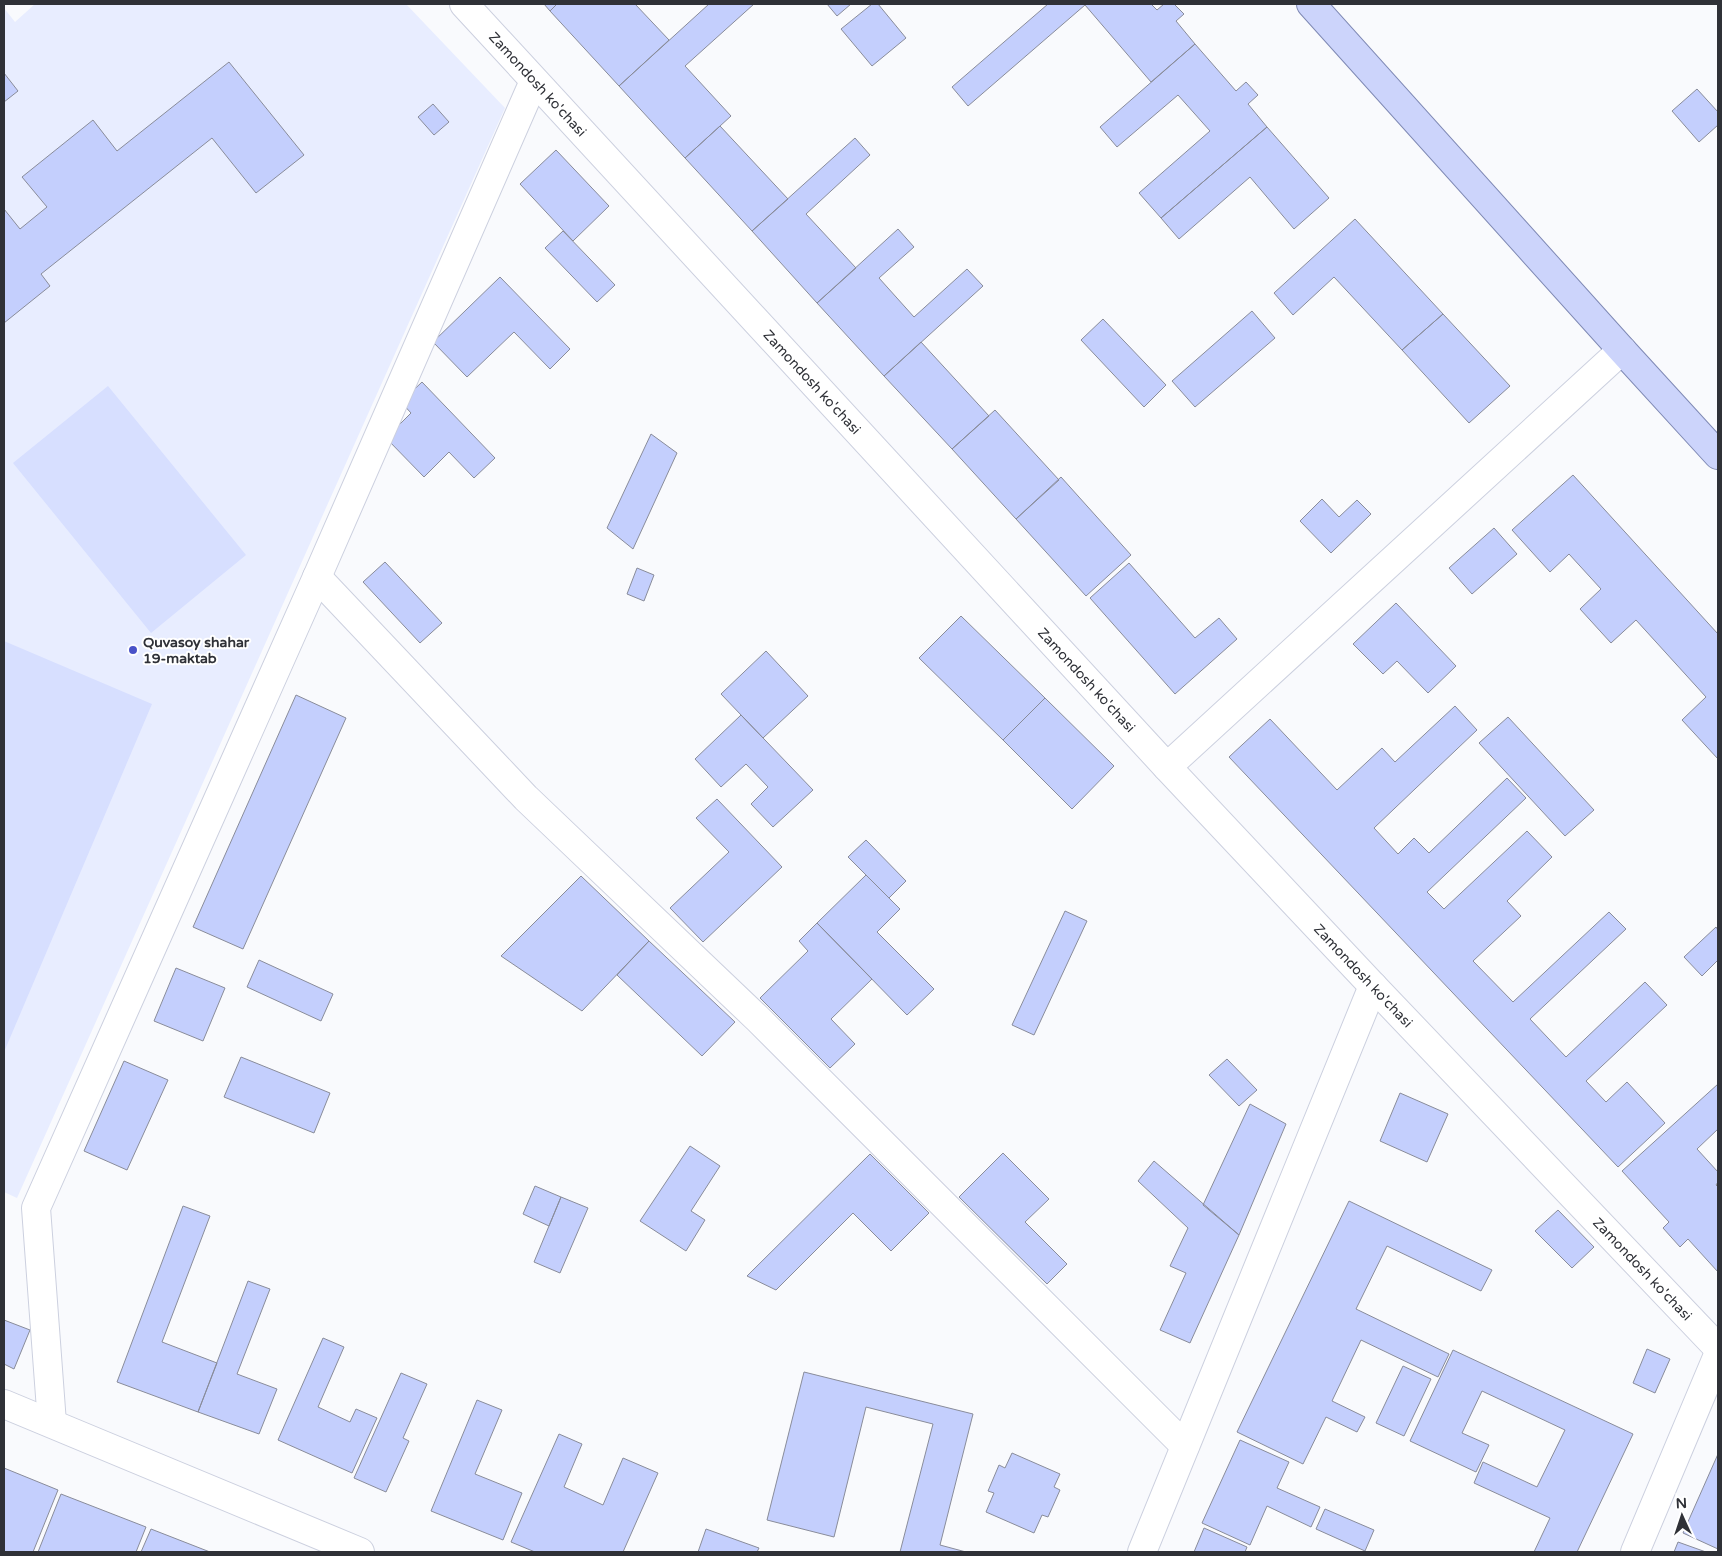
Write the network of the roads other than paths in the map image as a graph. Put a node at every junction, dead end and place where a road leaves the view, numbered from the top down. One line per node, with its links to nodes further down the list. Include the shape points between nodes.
1 (464, 4): 3 (street, Zamondosh ko'chasi)
2 (1311, 4): 4 (main road)
3 (534, 80): 6 (street); 7 (street, Zamondosh ko'chasi)
4 (1622, 350): 5 (main road); 7 (street)
5 (1718, 455)
6 (317, 578): 12 (street, via 36,1208); 13 (street, via 526,798 758,1019)
7 (1167, 767): 8 (street, Zamondosh ko'chasi)
8 (1373, 986): 9 (street, Zamondosh ko'chasi); 13 (street)
9 (1718, 1348)
10 (1718, 1355): 16 (street)
11 (4, 1404): 12 (street)
12 (52, 1424): 14 (street)
13 (1185, 1446): 15 (street)
14 (360, 1552)
15 (1142, 1552)
16 (1635, 1552)

